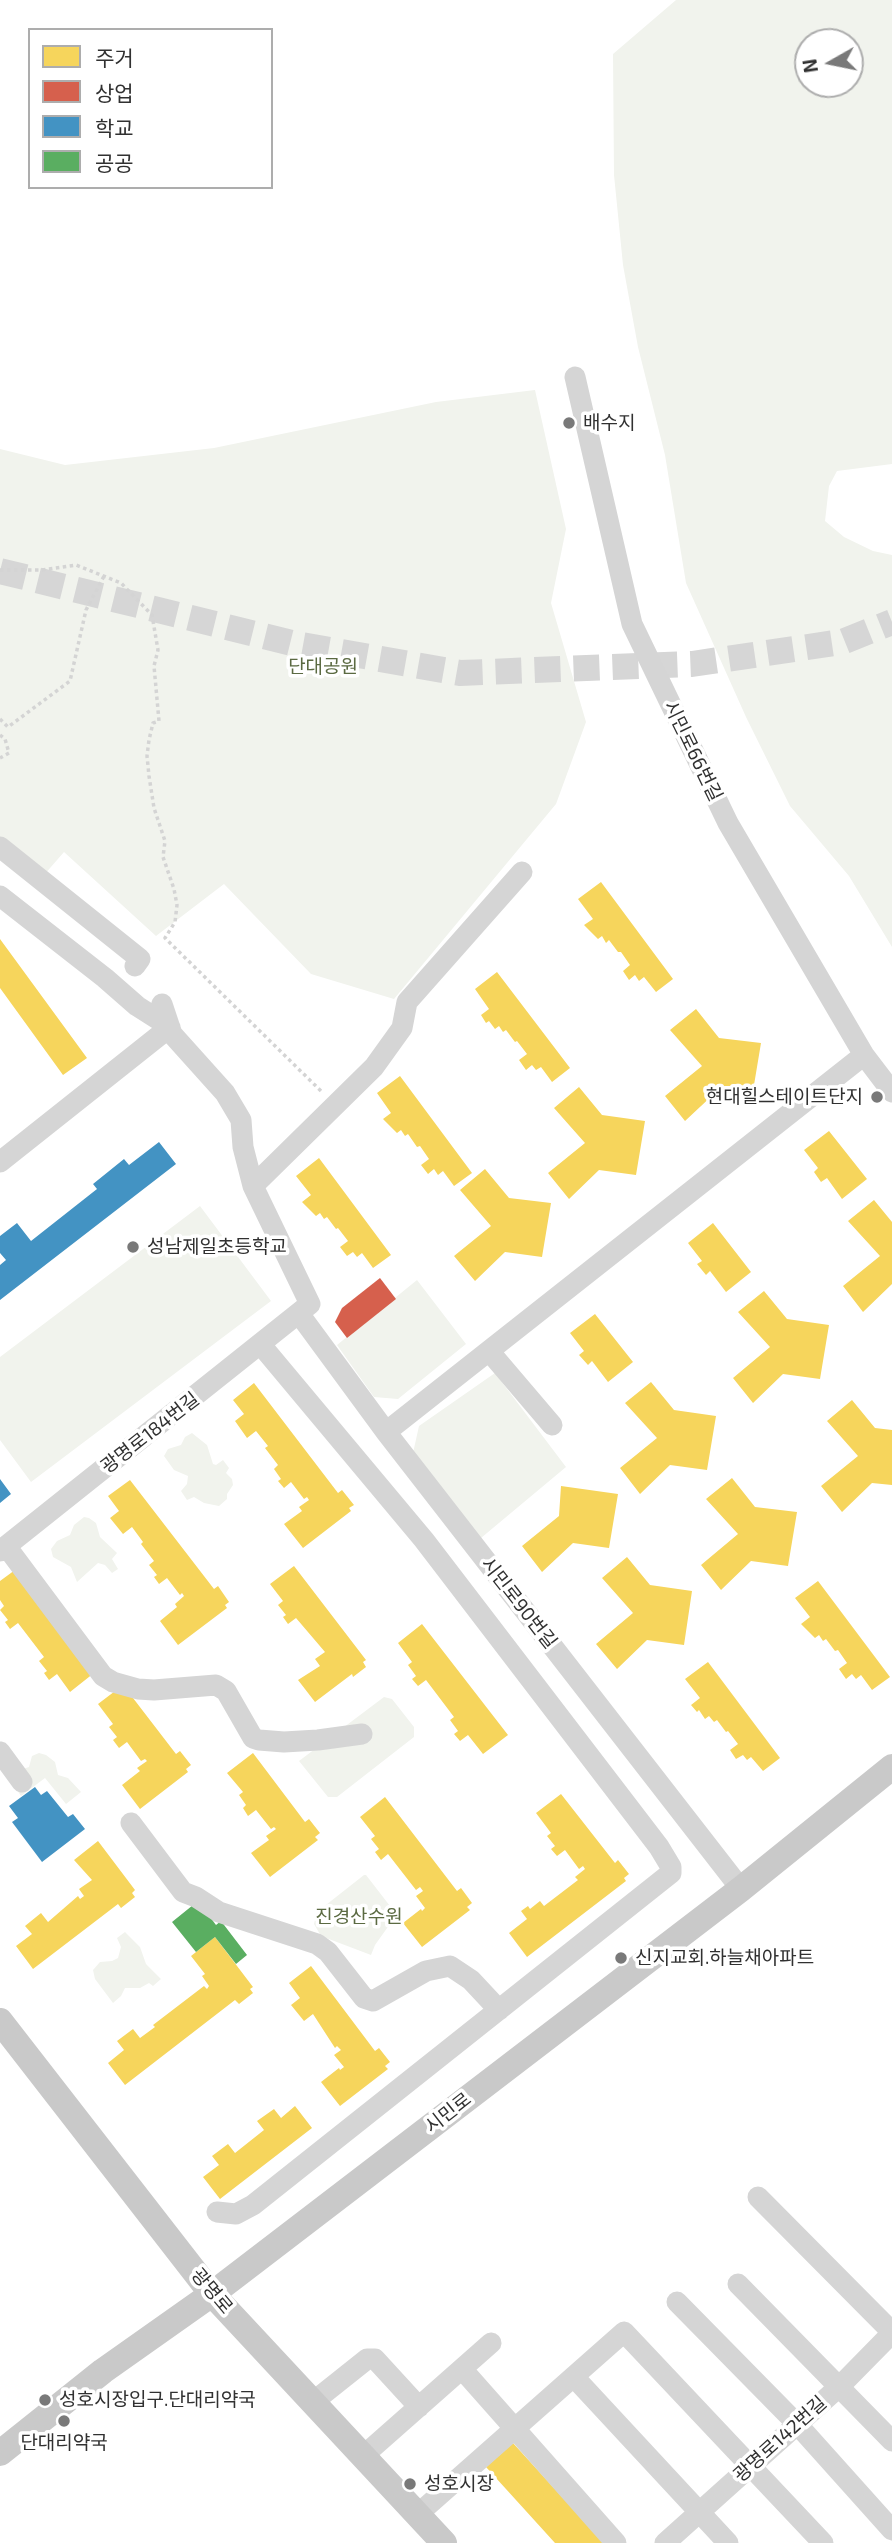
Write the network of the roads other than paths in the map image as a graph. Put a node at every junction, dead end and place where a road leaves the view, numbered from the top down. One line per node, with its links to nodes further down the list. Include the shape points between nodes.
1 (575, 376): 8 (street, 시민로66번길, via 632,624 728,823)
2 (0, 847): 5 (street, via 140,959)
3 (522, 872): 11 (street, via 407,1002 402,1028 374,1067)
4 (0, 895): 7 (street, via 137,1006)
5 (135, 966)
6 (162, 1004): 7 (street)
7 (170, 1027): 10 (street); 11 (street, via 225,1093 240,1120)
8 (864, 1055): 9 (street, 시민로66번길); 14 (street)
9 (892, 1092)
10 (0, 1162)
11 (253, 1186): 12 (street, via 310,1304)
12 (300, 1315): 13 (street, 광명로184번길); 16 (street, 시민로90번길)
13 (261, 1345): 17 (street, 광명로184번길); 24 (street, via 424,1540 671,1867 671,1873)
14 (489, 1351): 15 (street); 16 (street)
15 (552, 1426)
16 (386, 1432): 23 (street, 시민로90번길)
17 (3, 1548): 18 (street, via 103,1676 113,1682 154,1690 216,1685 226,1691 253,1738 259,1740)
18 (362, 1734)
19 (0, 1752): 21 (street)
20 (892, 1767): 23 (main road, 시민로)
21 (22, 1782)
22 (131, 1824): 24 (street, via 183,1892 219,1912 317,1944 365,1998 373,2001 426,1970 450,1966 471,1979)
23 (741, 1889): 29 (main road, 시민로)
24 (499, 2010): 27 (street, via 253,2205 236,2214)
25 (0, 2021): 29 (main road, 광명로)
26 (758, 2197): 31 (street, 광명로142번길)
27 (218, 2212)
28 (738, 2284): 35 (street)
29 (212, 2294): 36 (main road, 광명로); 41 (main road, 시민로, via 103,2371)
30 (677, 2302): 38 (street)
31 (892, 2332): 35 (street, 광명로142번길)
32 (491, 2343): 33 (street)
33 (462, 2369): 37 (street); 39 (street)
34 (574, 2377): 39 (street); 43 (street, via 624,2332); 44 (street)
35 (840, 2386): 38 (street, 광명로142번길); 40 (street)
36 (313, 2403): 37 (street, via 367,2359 375,2359); 42 (main road, 광명로)
37 (419, 2407): 42 (street)
38 (797, 2424): 43 (street, 광명로142번길); 46 (street)
39 (514, 2430): 45 (street); 48 (street)
40 (892, 2441)
41 (0, 2453)
42 (363, 2456): 45 (main road, 광명로)
43 (751, 2465): 44 (street, 광명로142번길); 51 (street)
44 (698, 2512): 49 (street, 광명로142번길); 50 (street)
45 (418, 2514): 47 (main road, 광명로)
46 (892, 2530)
47 (444, 2543)
48 (616, 2543)
49 (665, 2543)
50 (728, 2543)
51 (823, 2543)

